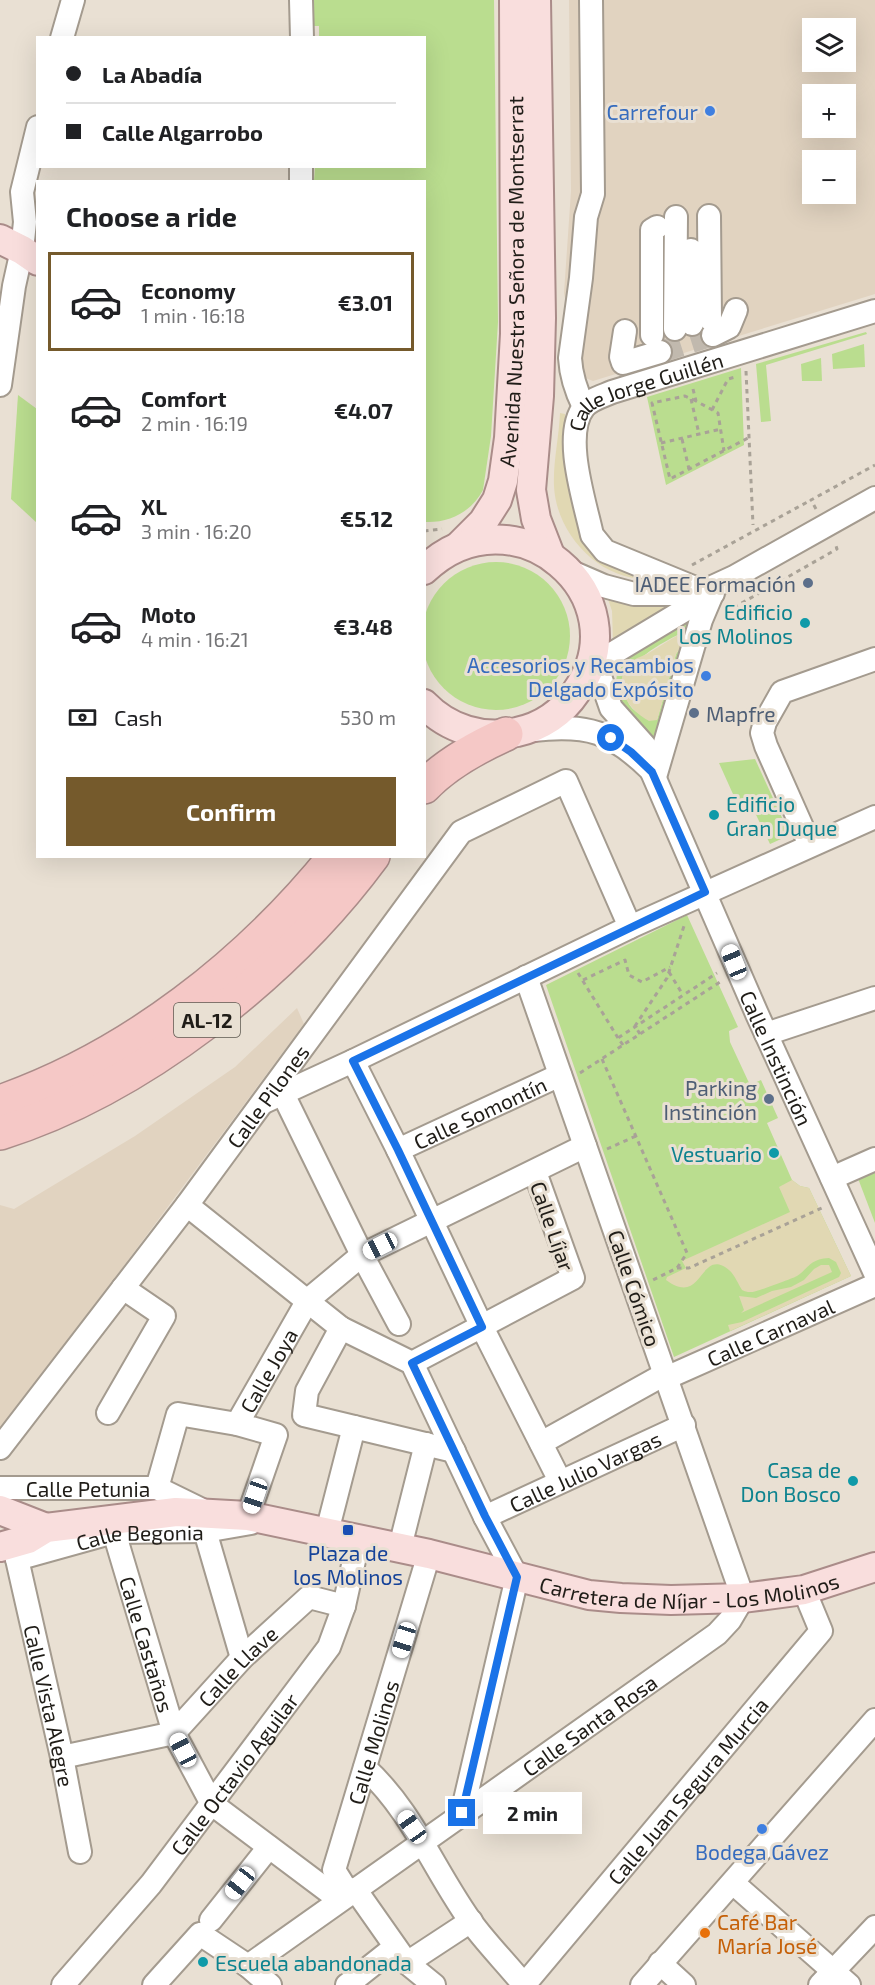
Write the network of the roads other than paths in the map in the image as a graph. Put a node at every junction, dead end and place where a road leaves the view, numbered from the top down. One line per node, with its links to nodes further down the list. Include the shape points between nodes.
1 (73, 0): 6 (street)
2 (301, 0): 7 (street)
3 (514, 0): 19 (main road, Avenida Nuestra Señora de Montserrat, via 515,334 509,438 498,500 483,522)
4 (536, 0): 20 (main road, Avenida Nuestra Señora de Montserrat, via 541,318 531,490 536,519)
5 (591, 0): 16 (street, via 593,194 586,217 570,358)
6 (63, 36)
7 (302, 36)
8 (36, 135): 10 (street, via 22,192 25,222)
9 (667, 221): 13 (street); 13 (street); 14 (street, via 665,279 651,298 656,344 623,363)
10 (20, 250): 15 (street)
11 (736, 310): 13 (street, via 729,327)
12 (875, 311): 16 (street, Calle Jorge Guillén, via 612,392)
13 (697, 327)
14 (624, 331)
15 (0, 385)
16 (584, 407): 22 (street, Calle Jorge Guillén, via 574,433 574,450 597,543 604,551)
17 (875, 498): 22 (street)
18 (426, 544): 19 (main road)
19 (458, 546): 20 (main road, via 506,539 533,546); 21 (main road)
20 (559, 562): 22 (street, via 604,586 634,594); 24 (main road, Avenida Nuestra Señora de Montserrat, via 580,586 589,605 594,633)
21 (426, 568)
22 (706, 592): 24 (street); 27 (street, via 701,620)
23 (875, 659): 30 (street, via 782,692 763,727 766,746)
24 (591, 664): 26 (main road, via 572,698 558,712); 27 (street, Calle Instinción, via 611,708 645,746)
25 (426, 706): 26 (main road, via 462,729 488,735)
26 (514, 733): 27 (street, Calle Instinción, via 559,727 594,730 617,742); 28 (highway, via 453,763)
27 (653, 774): 33 (street, Calle Instinción)
28 (426, 785)
29 (875, 818): 30 (street)
30 (810, 845): 33 (street)
31 (333, 858): 41 (highway, AL-12, via 261,936 182,1003 71,1072)
32 (371, 858): 42 (highway, AL-12, via 307,932 200,1026 129,1075 57,1112)
33 (705, 892): 34 (street); 37 (street, Calle Instinción)
34 (630, 927): 35 (street); 40 (street, Calle Pilones, via 566,781 461,832)
35 (526, 977): 38 (street); 39 (street, Calle Cómico)
36 (875, 998): 37 (street)
37 (766, 1034): 47 (street, Calle Instinción)
38 (353, 1061): 40 (street); 44 (street, Calle Somontín)
39 (562, 1080): 43 (street, Calle Cómico); 44 (street, Calle Somontín)
40 (273, 1099): 48 (street, Calle Pilones); 50 (street)
41 (0, 1102)
42 (0, 1133)
43 (594, 1148): 46 (street, Calle Joya); 59 (street, Calle Cómico)
44 (398, 1150): 49 (street, Calle Somontín)
45 (875, 1159): 47 (street)
46 (535, 1172): 49 (street, Calle Joya); 56 (street, Calle Líjar, via 573,1278)
47 (832, 1178): 51 (street, Calle Instinción)
48 (187, 1205): 53 (street, Calle Pilones); 54 (street)
49 (431, 1221): 50 (street, Calle Joya); 56 (street, Calle Somontín)
50 (362, 1255): 54 (street, Calle Joya); 55 (street)
51 (875, 1273)
52 (875, 1285): 59 (street, Calle Carnaval)
53 (123, 1288): 60 (street, via 164,1316); 66 (street, Calle Pilones)
54 (308, 1300): 57 (street); 61 (street, Calle Joya)
55 (399, 1324)
56 (482, 1327): 58 (street, Calle Líjar); 64 (street, Calle Somontín)
57 (341, 1328): 58 (street); 63 (street, via 307,1391 304,1415)
58 (412, 1363): 67 (street)
59 (665, 1376): 62 (street, Calle Cómico); 64 (street, Calle Carnaval)
60 (108, 1413)
61 (237, 1424): 70 (street, via 178,1414); 73 (street, Calle Joya, via 276,1435)
62 (684, 1425): 68 (street, Calle Julio Vargas); 85 (street, Calle Cómico)
63 (354, 1427): 65 (street); 77 (street)
64 (541, 1443): 68 (street, Calle Somontín)
65 (426, 1444): 67 (street); 79 (street)
66 (0, 1448)
67 (454, 1450): 72 (street)
68 (560, 1481): 72 (street, Calle Julio Vargas)
69 (0, 1488): 70 (street, Calle Petunia)
70 (157, 1488): 74 (street, Calle Petunia)
71 (0, 1510): 76 (main road)
72 (485, 1516): 83 (street)
73 (256, 1518): 74 (main road, Carretera de Níjar - Los Molinos); 77 (main road, Carretera de Níjar - Los Molinos)
74 (206, 1522): 75 (main road, Carretera de Níjar - Los Molinos, via 176,1512); 87 (street)
75 (113, 1527): 76 (main road, Carretera de Níjar - Los Molinos); 80 (street, Calle Begonia); 89 (street, Calle Castaños)
76 (46, 1528): 80 (main road)
77 (327, 1532): 78 (main road, Carretera de Níjar - Los Molinos)
78 (359, 1538): 79 (main road, Carretera de Níjar - Los Molinos); 86 (street, Calle Octavio Aguilar)
79 (400, 1547): 81 (main road, Carretera de Níjar - Los Molinos)
80 (10, 1550): 90 (street, Calle Vista Alegre)
81 (429, 1554): 83 (main road, Carretera de Níjar - Los Molinos); 91 (street, Calle Molinos)
82 (875, 1567): 84 (main road, Carretera de Níjar - Los Molinos)
83 (517, 1577): 85 (main road, Carretera de Níjar - Los Molinos, via 589,1595 671,1600); 93 (street)
84 (804, 1590): 85 (main road, Carretera de Níjar - Los Molinos); 111 (street, Calle Juan Segura Murcia, via 821,1632)
85 (743, 1598): 93 (street, Calle Santa Rosa, via 717,1634)
86 (344, 1606): 87 (street, Calle Llave, via 309,1597); 92 (street, Calle Octavio Aguilar, via 329,1647)
87 (243, 1658): 89 (street, Calle Llave)
88 (875, 1720): 97 (street)
89 (174, 1733): 90 (street); 92 (street, Calle Castaños)
90 (62, 1757): 96 (street, Calle Vista Alegre)
91 (365, 1768): 94 (street, via 381,1782); 98 (street, Calle Molinos, via 334,1870)
92 (212, 1804): 95 (street, Calle Castaños); 106 (street, Calle Octavio Aguilar, via 151,1884)
93 (462, 1813): 94 (street, Calle Santa Rosa)
94 (423, 1842): 98 (street, Calle Santa Rosa); 100 (street)
95 (269, 1847): 98 (street, Calle Castaños); 99 (street)
96 (80, 1852)
97 (733, 1883): 103 (street); 105 (street)
98 (348, 1894): 102 (street); 104 (street, Calle Santa Rosa)
99 (212, 1920)
100 (471, 1921): 102 (street); 111 (street)
101 (875, 1927): 105 (street)
102 (401, 1955): 109 (street); 110 (street)
103 (660, 1963): 112 (street); 113 (street)
104 (248, 1966): 107 (street, via 200,1934); 108 (street)
105 (834, 1981)
106 (63, 1985)
107 (154, 1985)
108 (270, 1985)
109 (347, 1985)
110 (434, 1985)
111 (524, 1985)
112 (642, 1985)
113 (684, 1985)

